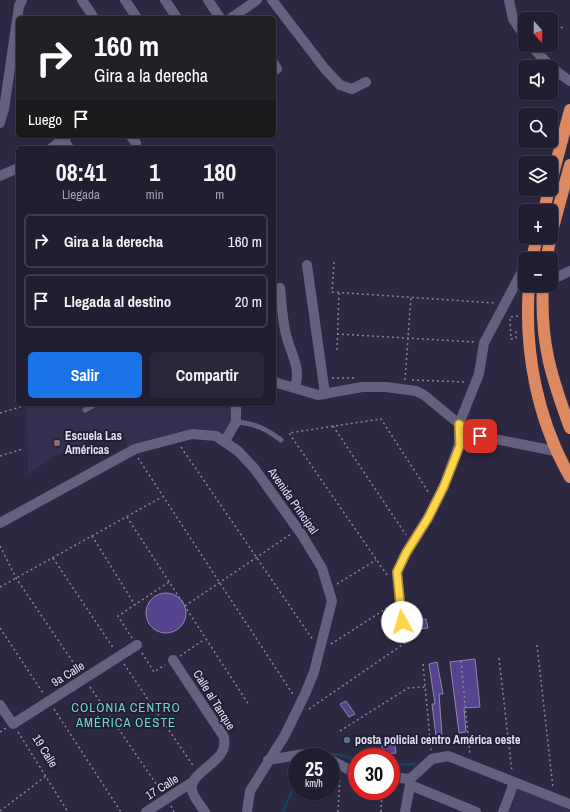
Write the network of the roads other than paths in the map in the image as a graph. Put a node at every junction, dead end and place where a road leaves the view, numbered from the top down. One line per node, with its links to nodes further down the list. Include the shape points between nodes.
1 (22, 0): 9 (street)
2 (82, 0): 10 (street)
3 (125, 0): 11 (street)
4 (165, 0): 12 (street)
5 (208, 0): 13 (street)
6 (272, 0): 19 (street, via 340,85 352,89)
7 (509, 0): 15 (street, via 513,19)
8 (253, 1): 14 (street)
9 (18, 16)
10 (93, 16)
11 (136, 16)
12 (176, 16)
13 (219, 16)
14 (237, 16)
15 (518, 26)
16 (16, 27): 21 (street)
17 (536, 52): 18 (street)
18 (570, 81)
19 (366, 82)
20 (570, 110): 24 (highway)
21 (0, 123)
22 (65, 138): 23 (street)
23 (55, 146)
24 (558, 156)
25 (570, 165): 28 (highway)
26 (16, 169): 27 (street)
27 (0, 176)
28 (558, 210)
29 (307, 264): 38 (street)
30 (570, 271): 31 (street)
31 (558, 277)
32 (518, 278): 43 (street, via 484,343 479,374)
33 (280, 288): 37 (street, via 286,337 297,364)
34 (529, 292): 47 (highway, via 528,338 534,382)
35 (543, 292): 44 (highway, via 547,360)
36 (276, 383): 37 (street)
37 (295, 388): 38 (street, via 318,395)
38 (325, 394): 43 (street, via 362,387 404,388 424,395)
39 (92, 406): 41 (lane)
40 (236, 406): 42 (street)
41 (85, 410)
42 (236, 422): 45 (lane, via 252,423 267,429); 46 (street)
43 (459, 424): 47 (street, via 480,436); 50 (street, via 460,445 444,486 397,572)
44 (570, 428)
45 (281, 440)
46 (225, 441): 49 (street, Avenida Principal, via 216,436 192,434 133,450); 55 (street, Avenida Principal, via 254,468 298,529 322,568 332,601 304,707)
47 (555, 451): 48 (highway)
48 (570, 476)
49 (0, 523)
50 (402, 622)
51 (137, 646): 53 (street, 9a Calle, via 12,724)
52 (173, 660): 58 (street, Calle al Tanque, via 224,737 221,754)
53 (0, 705)
54 (288, 757): 55 (street)
55 (268, 760): 63 (street, Avenida Principal, via 250,791)
56 (400, 779): 57 (street)
57 (410, 782): 59 (street, via 432,759 448,756); 64 (street); 65 (street)
58 (191, 783): 61 (street, 17 Calle); 62 (street, via 192,791)
59 (514, 783): 60 (street); 66 (street)
60 (570, 804)
61 (146, 812)
62 (205, 812)
63 (247, 812)
64 (405, 812)
65 (476, 812)
66 (503, 812)

